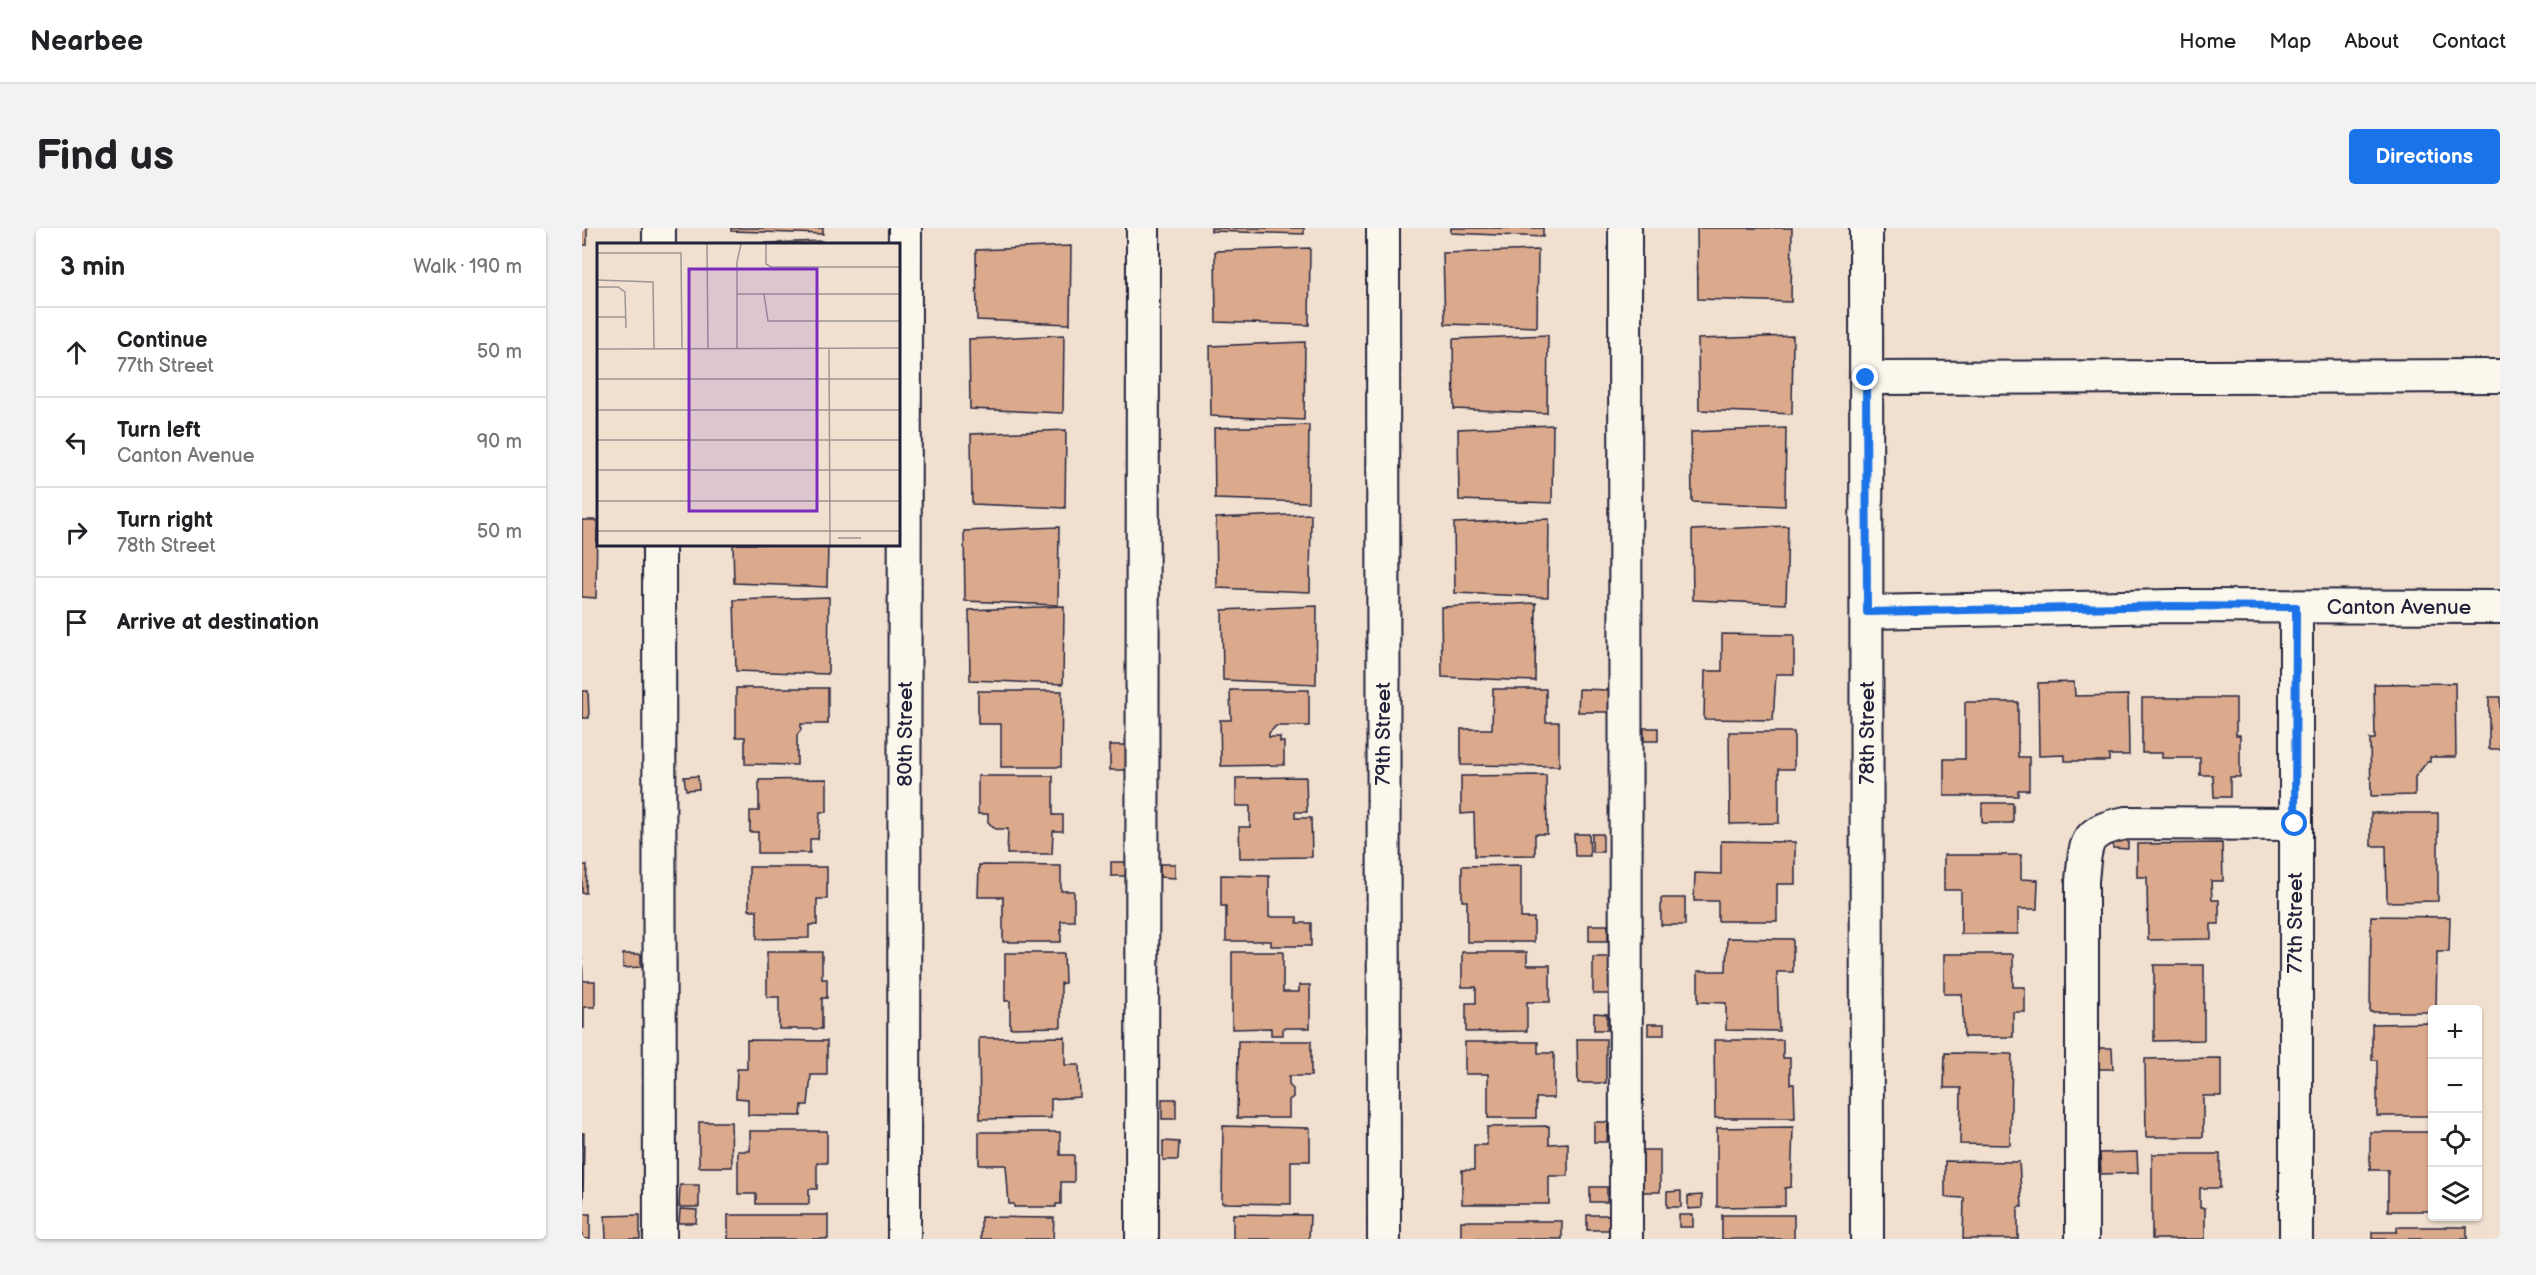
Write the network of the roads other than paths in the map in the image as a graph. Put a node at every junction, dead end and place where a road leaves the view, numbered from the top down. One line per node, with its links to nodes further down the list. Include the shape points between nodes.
1 (905, 228): 14 (street, 80th Street)
2 (1143, 228): 15 (street)
3 (1383, 228): 16 (street, 79th Street)
4 (1625, 228): 17 (street)
5 (1866, 228): 7 (street, 78th Street)
6 (2500, 376): 7 (street)
7 (1866, 378): 11 (street, 78th Street)
8 (659, 546): 13 (street)
9 (2296, 607): 10 (street, Canton Avenue); 11 (street, Canton Avenue); 12 (street, 77th Street)
10 (2500, 607)
11 (1867, 612): 18 (street, 78th Street)
12 (2295, 824): 19 (street, via 2126,824 2103,828 2089,840 2082,881); 20 (street, 77th Street)
13 (660, 1239)
14 (904, 1239)
15 (1142, 1239)
16 (1384, 1239)
17 (1626, 1239)
18 (1867, 1239)
19 (2082, 1239)
20 (2296, 1239)

